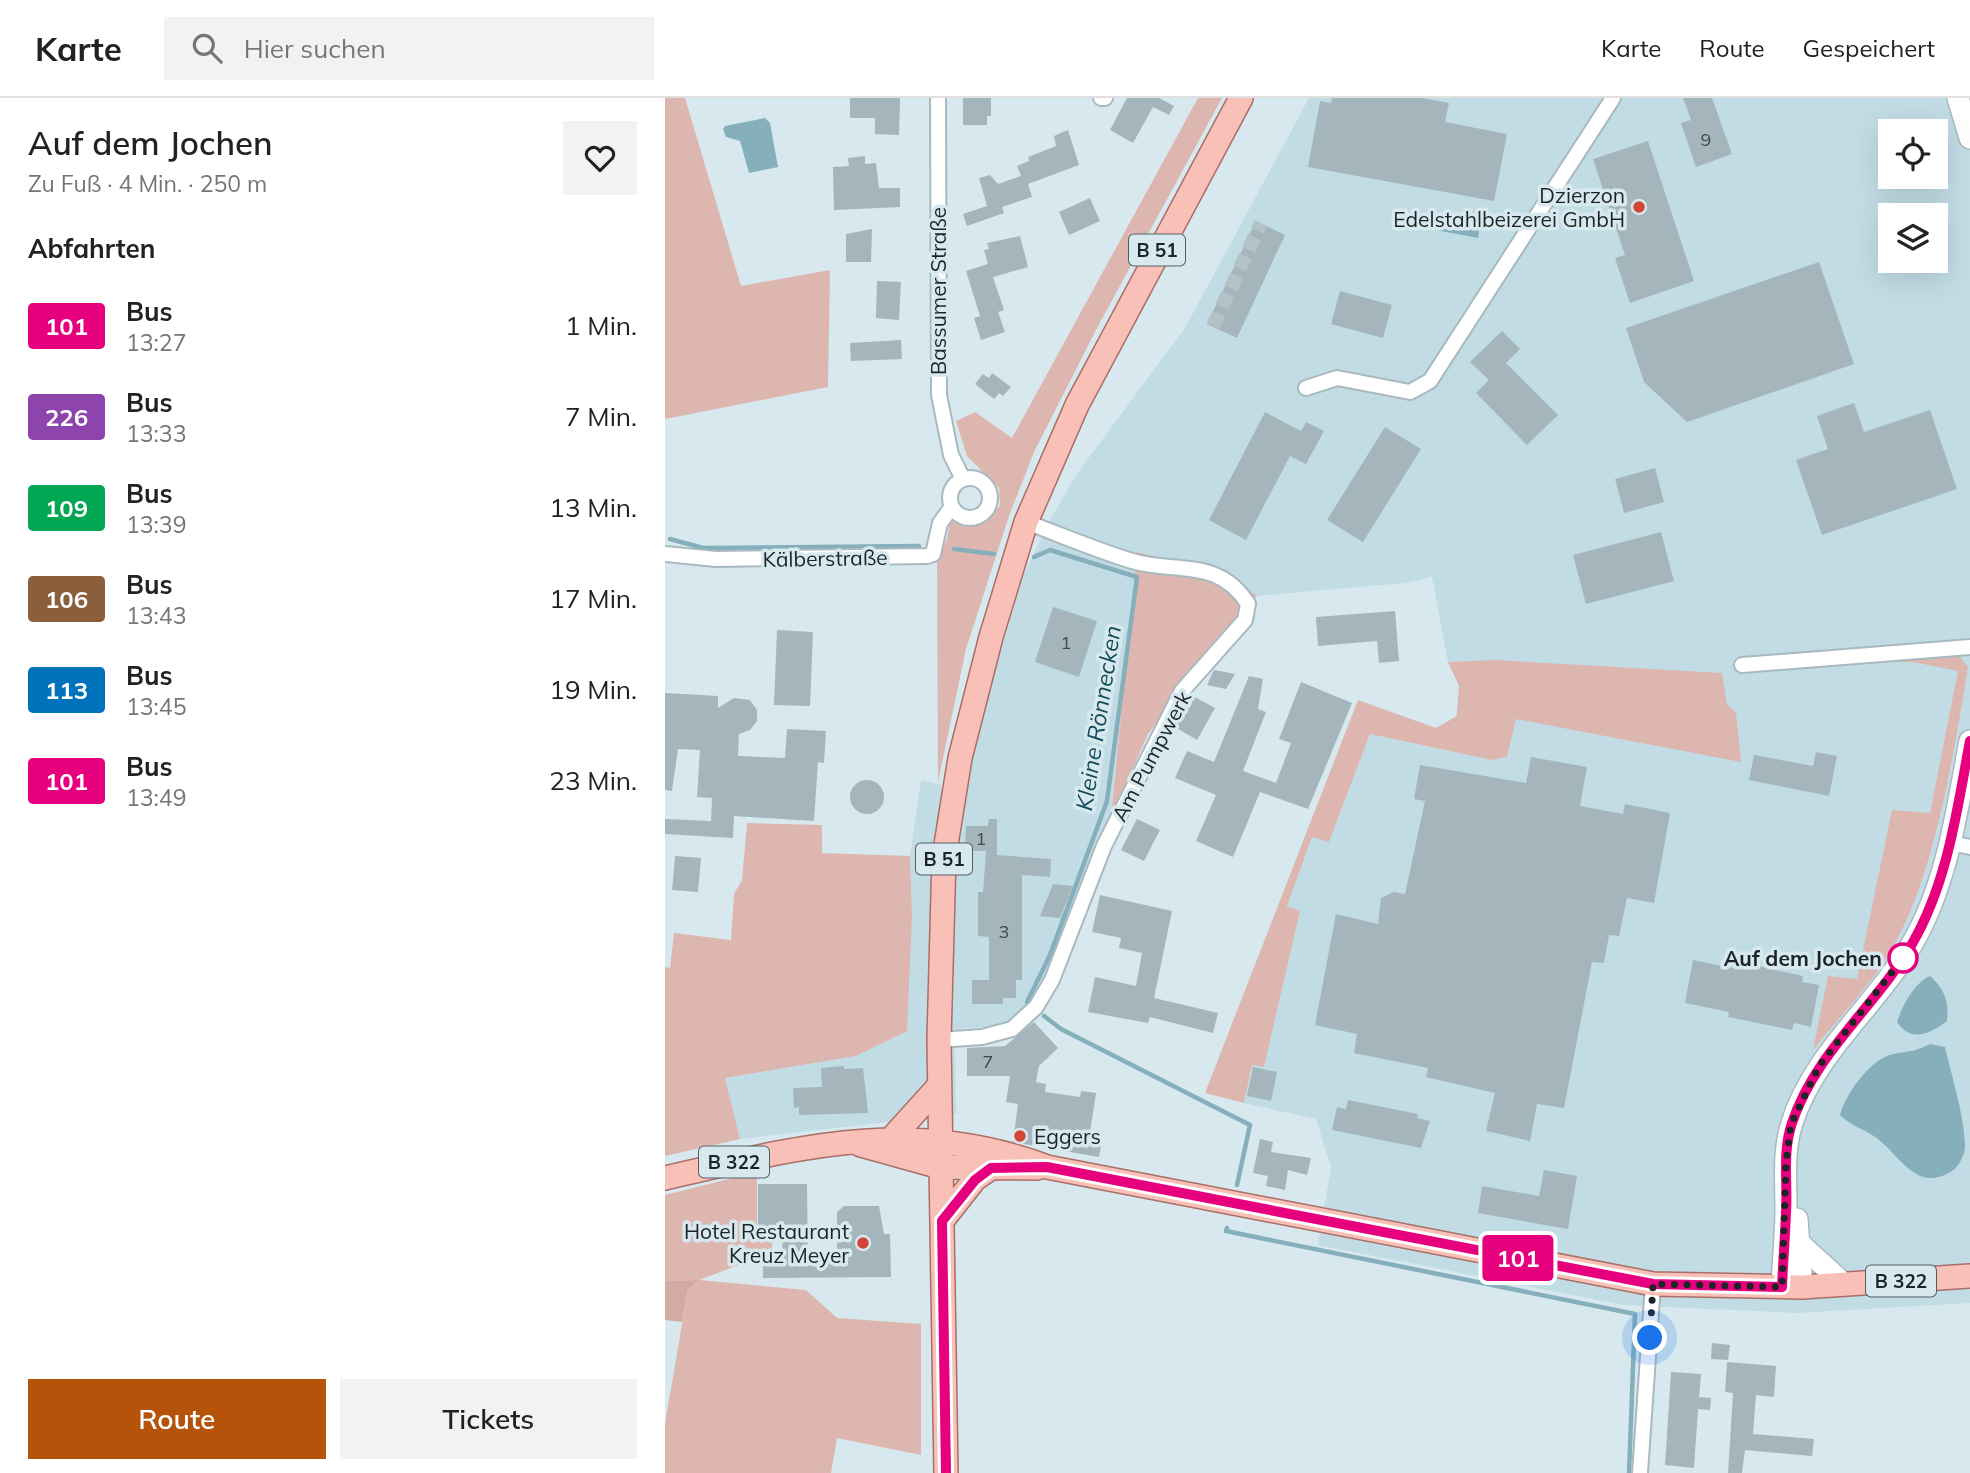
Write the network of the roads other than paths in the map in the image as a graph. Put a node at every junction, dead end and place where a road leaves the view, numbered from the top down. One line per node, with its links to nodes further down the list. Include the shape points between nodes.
1 (937, 98): 7 (street, Bassumer Straße, via 939,395 951,455)
2 (1241, 98): 9 (main road, B 51, via 1077,405)
3 (1613, 98): 6 (street, via 1430,381 1410,392 1337,378)
4 (1958, 98): 5 (street)
5 (1970, 138)
6 (1306, 388)
7 (963, 479): 8 (street, via 952,489); 8 (street, via 974,478 987,487 989,506 971,519 960,517)
8 (951, 508): 10 (street, Kälberstraße, via 940,523 933,554 927,556 716,559)
9 (1026, 522): 16 (main road, B 51, via 991,637 948,822); 16 (street, Am Pumpwerk, via 1135,562 1175,565 1220,576 1241,592 1248,604 1245,620 1182,691 1104,846 1052,980 1036,1007 1012,1029)
10 (665, 554)
11 (1970, 647): 12 (street)
12 (1742, 665)
13 (1970, 741): 15 (street)
14 (1970, 811): 15 (street)
15 (1961, 845): 26 (street, via 1943,910 1929,939 1817,1094 1797,1164); 30 (street, via 1912,944 1819,1066 1791,1124 1786,1163)
16 (939, 1040): 17 (main road, B 51)
17 (939, 1086): 18 (main road); 19 (main road, B 51)
18 (891, 1139): 19 (main road, B 322); 20 (main road, B 322)
19 (940, 1140): 21 (main road, B 51); 22 (main road, B 322, via 1005,1151)
20 (856, 1143): 21 (main road, B 322); 24 (main road, B 322, via 804,1146)
21 (940, 1167): 23 (main road, B 322); 25 (main road, B 51)
22 (1047, 1167): 23 (main road, B 322); 28 (main road, B 322)
23 (991, 1168): 25 (main road, via 975,1180)
24 (665, 1178)
25 (942, 1221): 31 (main road, B 51)
26 (1799, 1243): 29 (street); 30 (street)
27 (1970, 1276): 29 (main road, B 322)
28 (1653, 1284): 30 (main road, B 322); 32 (street)
29 (1844, 1284): 30 (main road, B 322)
30 (1792, 1287)
31 (946, 1473)
32 (1640, 1473)

